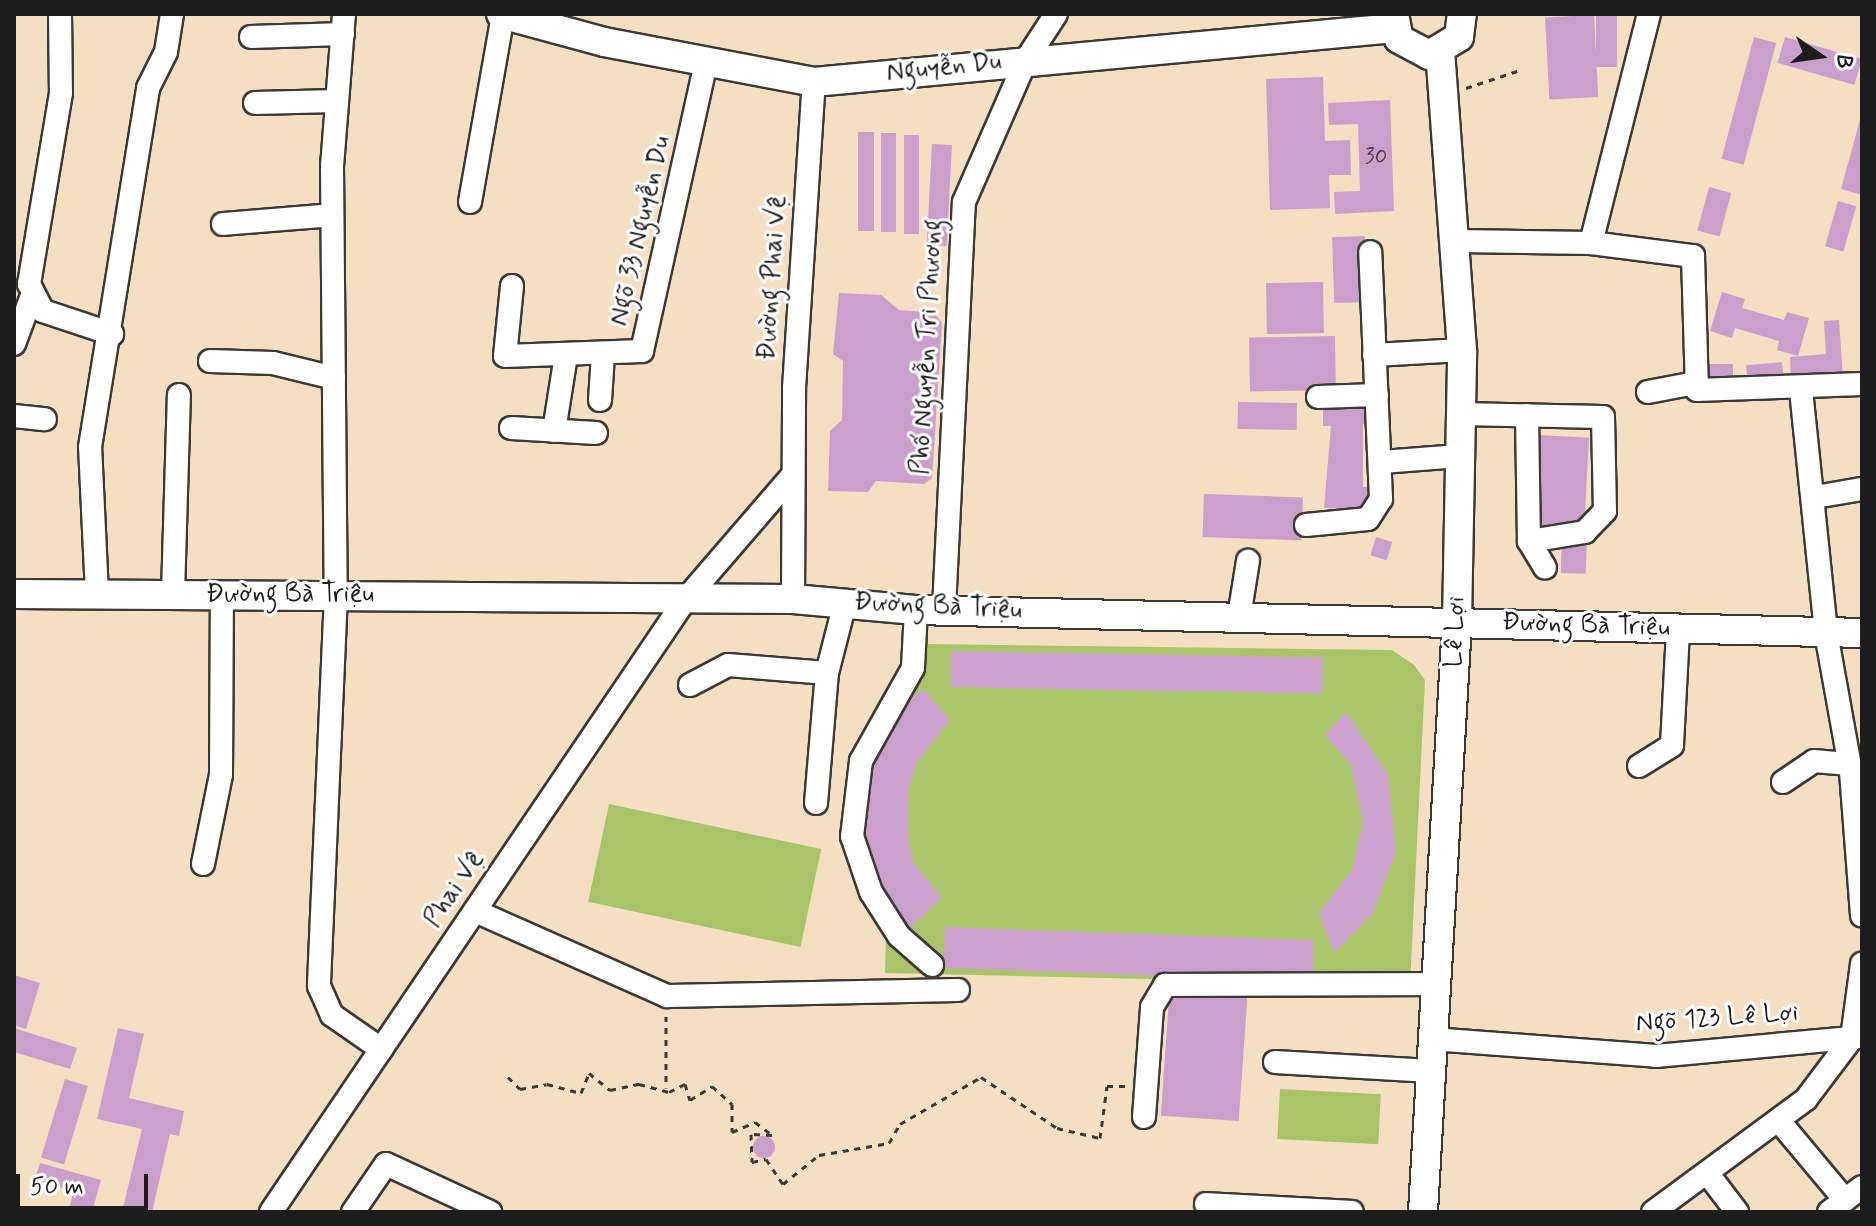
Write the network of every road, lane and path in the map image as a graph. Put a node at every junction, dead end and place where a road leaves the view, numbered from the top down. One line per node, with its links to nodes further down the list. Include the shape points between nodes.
1 (60, 14): 25 (street, via 61,93)
2 (172, 14): 26 (street, via 166,52 148,88)
3 (502, 14): 12 (main road, Nguyễn Du); 18 (street)
4 (1056, 14): 11 (street, Phố Nguyễn Tri Phương)
5 (1462, 14): 10 (main road, via 1459,37)
6 (1649, 14): 22 (street)
7 (1394, 21): 10 (main road, via 1407,48); 11 (main road, Nguyễn Du)
8 (344, 24): 9 (street); 16 (street)
9 (251, 37)
10 (1440, 53): 15 (main road, Lê Lợi)
11 (1026, 60): 14 (main road, Nguyễn Du); 66 (street, Phố Nguyễn Tri Phương, via 964,202)
12 (706, 62): 14 (main road, Nguyễn Du); 30 (street, Ngõ 33 Nguyễn Du, via 646,339 633,356)
13 (1517, 71): 15 (path)
14 (814, 82): 51 (street, Đường Phai Vệ)
15 (1447, 94): 21 (main road, Lê Lợi)
16 (337, 101): 17 (street); 19 (street)
17 (255, 103)
18 (470, 202)
19 (332, 215): 20 (street); 33 (street)
20 (223, 224)
21 (1458, 241): 22 (street); 28 (main road, Lê Lợi)
22 (1591, 243): 34 (street, via 1693,256)
23 (1370, 252): 31 (street)
24 (512, 286): 29 (street, Ngõ 33 Nguyễn Du, via 505,356)
25 (33, 293): 26 (street, via 43,311); 27 (street)
26 (112, 334): 59 (street, via 90,447)
27 (14, 344)
28 (1462, 350): 31 (street); 42 (main road, Lê Lợi)
29 (566, 355): 30 (street, Ngõ 33 Nguyễn Du); 47 (street)
30 (603, 355): 41 (street)
31 (1374, 355): 39 (street)
32 (210, 361): 33 (street, via 273,363)
33 (334, 378): 62 (street)
34 (1695, 383): 36 (street, via 1703,393); 37 (street)
35 (1862, 384): 36 (street)
36 (1801, 390): 53 (street)
37 (1648, 392)
38 (179, 395): 60 (street)
39 (1377, 395): 40 (street); 50 (street)
40 (1318, 397)
41 (600, 400)
42 (1460, 414): 43 (street); 49 (main road, Lê Lợi)
43 (1527, 415): 55 (street); 55 (street, via 1592,414 1608,427 1600,519 1585,532)
44 (14, 416): 45 (street)
45 (45, 419)
46 (511, 428): 47 (street)
47 (554, 431): 48 (street)
48 (596, 433)
49 (1459, 456): 50 (street); 68 (main road, Lê Lợi)
50 (1382, 462): 54 (street, via 1375,514)
51 (791, 477): 63 (street, Đường Phai Vệ); 64 (street)
52 (1862, 489): 53 (street)
53 (1815, 497): 70 (street)
54 (1306, 525)
55 (1529, 541): 57 (street)
56 (1248, 561): 67 (street)
57 (1545, 568)
58 (14, 594): 59 (main road, Đường Bà Triệu)
59 (97, 594): 60 (main road, Đường Bà Triệu)
60 (173, 594): 61 (main road, Đường Bà Triệu)
61 (222, 594): 62 (main road, Đường Bà Triệu); 78 (street, via 221,775)
62 (336, 594): 64 (main road, Đường Bà Triệu); 88 (street, via 319,986 332,1015)
63 (793, 599): 64 (main road, Đường Bà Triệu); 65 (main road, Đường Bà Triệu)
64 (685, 600): 79 (street, Phai Vệ)
65 (845, 603): 66 (main road, Đường Bà Triệu); 72 (street)
66 (930, 610): 67 (main road, Đường Bà Triệu); 82 (street, Phố Nguyễn Tri Phương, via 913,668 861,761 852,825 871,892 899,936)
67 (1239, 617): 68 (main road, Đường Bà Triệu)
68 (1457, 622): 69 (main road, Đường Bà Triệu); 83 (main road, Lê Lợi)
69 (1678, 629): 70 (main road, Đường Bà Triệu); 74 (street, via 1672,745)
70 (1826, 633): 71 (main road, Đường Bà Triệu); 75 (street)
71 (1862, 633)
72 (827, 673): 73 (street, via 728,665); 77 (street)
73 (690, 685)
74 (1639, 766)
75 (1854, 771): 76 (street, via 1814,761); 80 (street)
76 (1783, 782)
77 (816, 803)
78 (203, 864)
79 (475, 911): 85 (street); 88 (street, Phai Vệ)
80 (1862, 916)
81 (1862, 964): 86 (street)
82 (932, 965)
83 (1435, 984): 87 (main road, Lê Lợi); 92 (street, via 1177,980 1152,1007)
84 (958, 990): 85 (street)
85 (667, 996): 93 (path)
86 (1857, 1038): 87 (street, Ngõ 123 Lê Lợi, via 1656,1056); 95 (street, via 1806,1099)
87 (1432, 1039): 90 (main road, Lê Lợi)
88 (381, 1049): 99 (street, Phai Vệ)
89 (1275, 1062): 90 (street)
90 (1431, 1071): 103 (main road, Lê Lợi)
91 (508, 1077): 93 (path, via 520,1089 547,1084 581,1093 589,1073 610,1090 639,1084)
92 (1146, 1086): 93 (path, via 1107,1086 1100,1138 1057,1128 981,1077 900,1124 889,1143 819,1155 783,1184 766,1159 752,1162 751,1134 772,1135 755,1122 732,1132 732,1104 716,1089 690,1100 685,1084); 94 (street)
93 (666, 1090)
94 (1144, 1117)
95 (1779, 1121): 96 (street); 97 (street)
96 (1708, 1174): 104 (street); 105 (street)
97 (1845, 1199)
98 (1206, 1204): 102 (street)
99 (271, 1212)
100 (353, 1212): 101 (street, via 386,1164)
101 (490, 1212)
102 (1352, 1212)
103 (1423, 1212)
104 (1653, 1212)
105 (1737, 1212)

